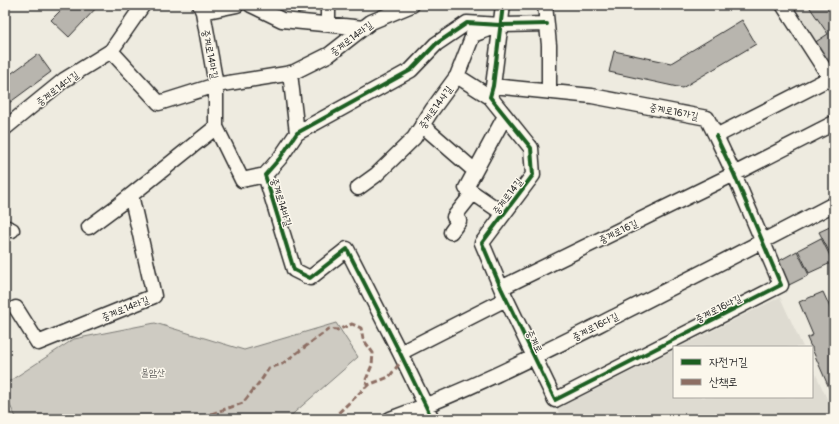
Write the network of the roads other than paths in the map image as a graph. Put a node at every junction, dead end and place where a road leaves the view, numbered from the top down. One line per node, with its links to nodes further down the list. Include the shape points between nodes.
1 (143, 5): 14 (street, 중계로14다길)
2 (237, 5): 9 (street, 중계로14마길)
3 (251, 5): 10 (street, via 282,20)
4 (328, 5): 10 (street)
5 (412, 5): 13 (street, 중계로14라길, via 371,22)
6 (503, 5): 12 (street)
7 (545, 5): 11 (street)
8 (783, 5): 17 (street)
9 (202, 9): 18 (street, 중계로14마길)
10 (328, 24): 13 (street)
11 (547, 24): 12 (street); 20 (street)
12 (500, 25): 16 (street, 중계로14사길, via 473,34); 19 (street); 26 (street, 중계로14바길, via 467,23 436,44 411,70)
13 (364, 28): 15 (street, 중계로14라길, via 330,54)
14 (111, 51): 18 (street, 중계로14마길, via 159,103); 25 (street, 중계로14다길, via 64,80)
15 (290, 73): 18 (street, 중계로14라길); 26 (street)
16 (457, 76): 19 (street, 중계로14길); 23 (street, 중계로14사길)
17 (832, 81): 27 (street)
18 (216, 85): 24 (street)
19 (492, 91): 20 (street, 중계로16가길); 21 (street, 중계로14길)
20 (549, 91): 27 (street, 중계로16가길, via 592,96 707,118)
21 (505, 116): 28 (street); 35 (street, 중계로14길, via 531,148 533,175)
22 (834, 123): 29 (street, 중계로16길)
23 (422, 125): 28 (street); 31 (street, 중계로14사길, via 414,138 382,170)
24 (216, 127): 30 (street, via 242,180); 33 (street)
25 (5, 128)
26 (297, 133): 30 (street, 중계로14바길)
27 (716, 136): 29 (street)
28 (475, 171): 32 (street, via 466,188)
29 (734, 174): 38 (street, 중계로16나길); 39 (street, 중계로16길)
30 (266, 175): 41 (street, 중계로14바길, via 294,270 310,278 347,249)
31 (358, 188)
32 (473, 193): 35 (street); 37 (street, via 454,217 459,221)
33 (131, 196): 36 (street); 40 (street, 중계로14라길, via 154,296 38,343)
34 (834, 204): 38 (street)
35 (504, 214): 39 (street, 중계로14길, via 482,243)
36 (89, 227)
37 (451, 232)
38 (762, 241): 42 (street, 중계로16다길); 43 (street, 중계로16나길, via 781,285)
39 (504, 294): 41 (street, 중계로16길); 42 (street, 중계로)
40 (16, 308)
41 (400, 352): 44 (street)
42 (534, 357): 43 (street, 중계로); 44 (street, 중계로16다길)
43 (554, 400)
44 (426, 406): 45 (street, 중계로16다길); 46 (street)
45 (390, 419)
46 (432, 419)

